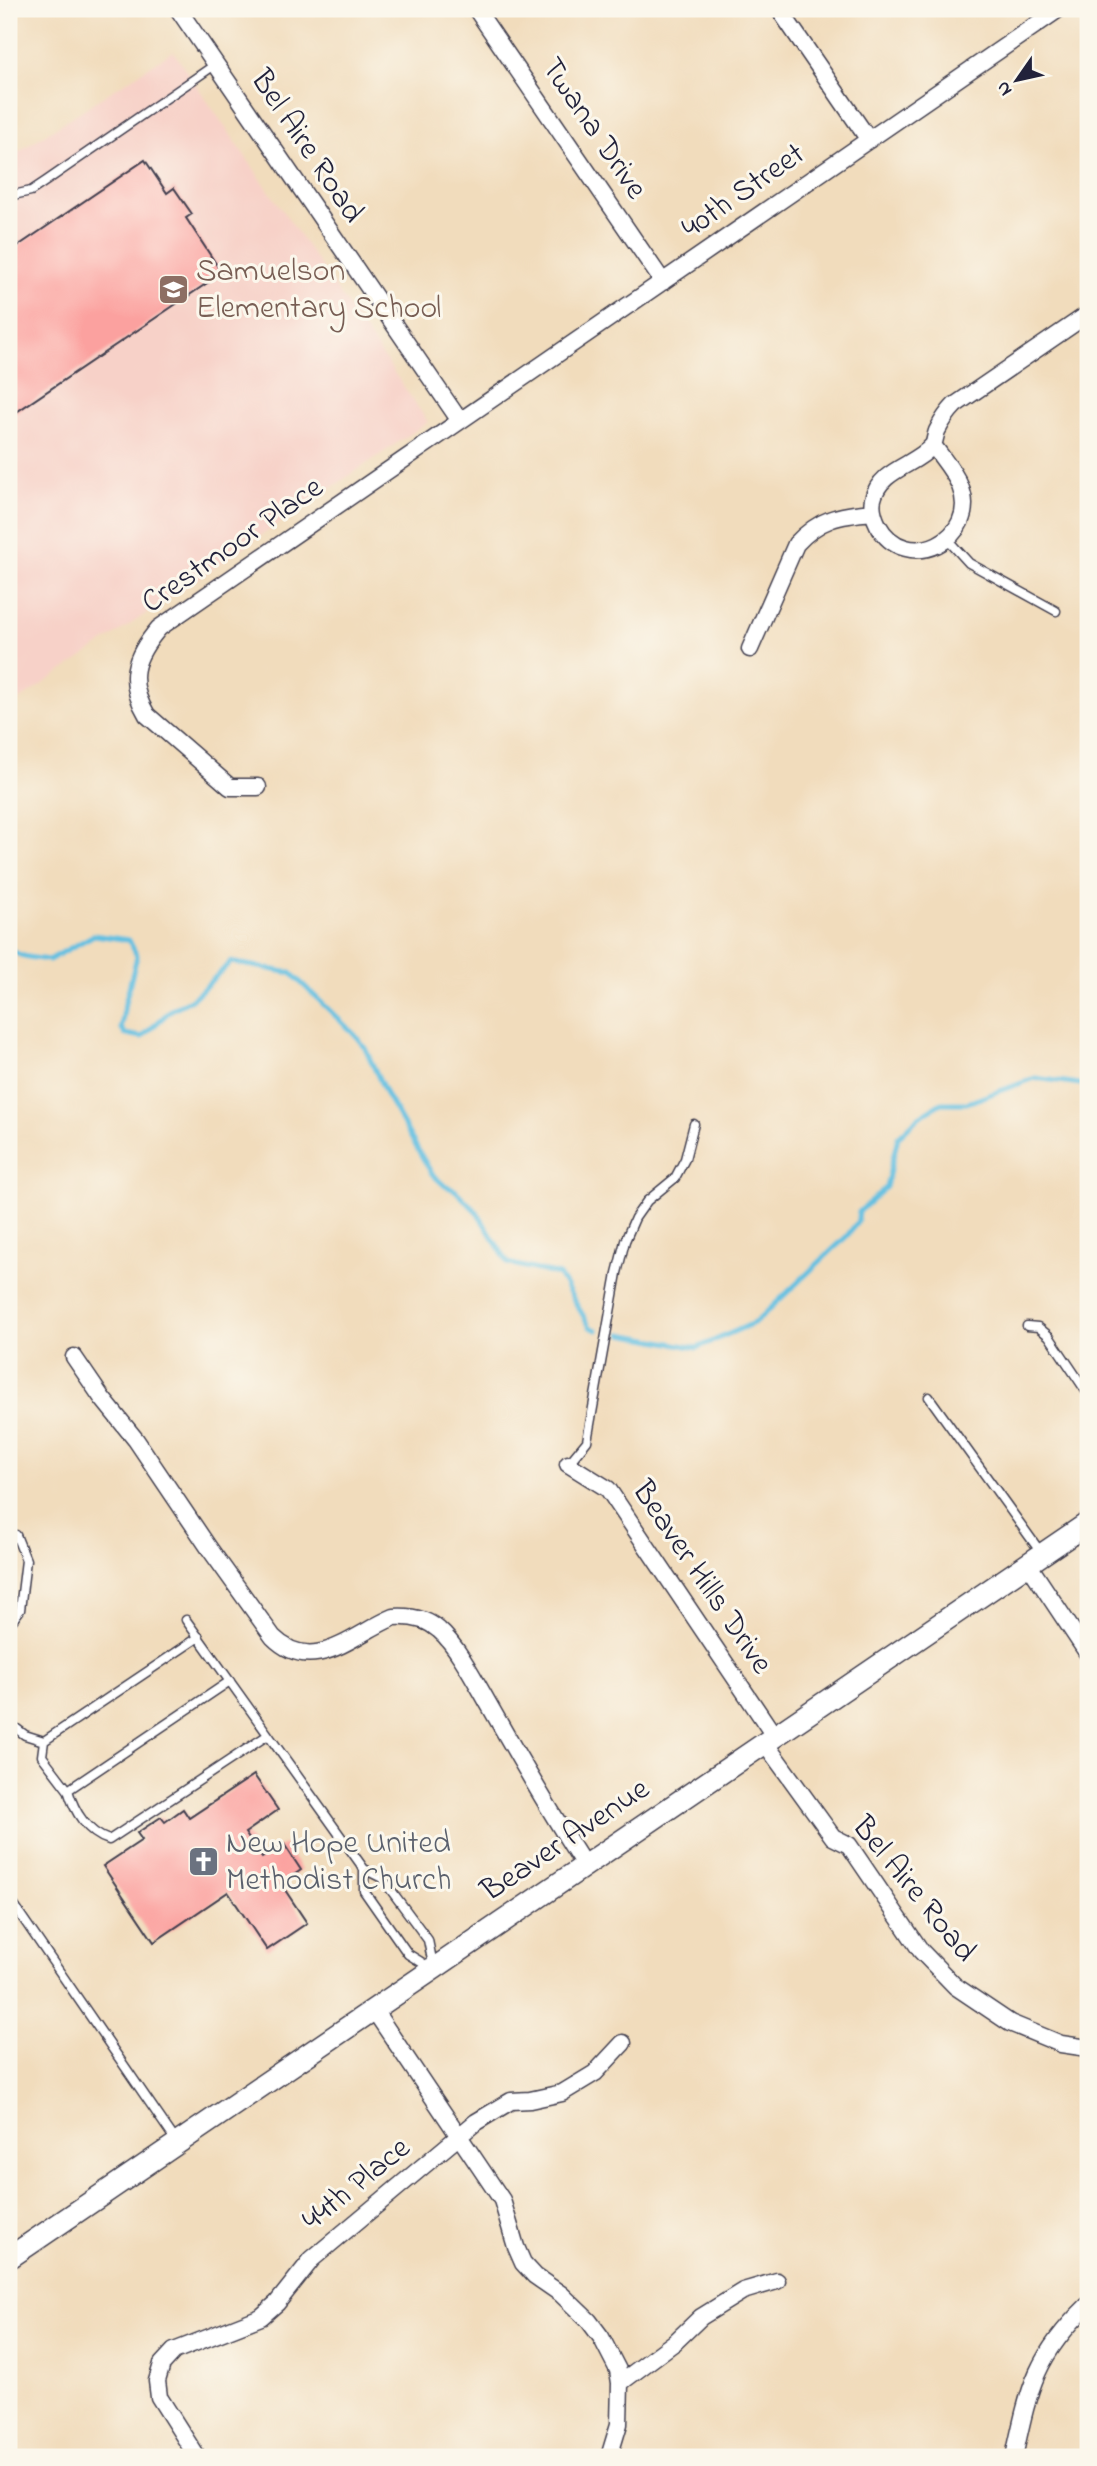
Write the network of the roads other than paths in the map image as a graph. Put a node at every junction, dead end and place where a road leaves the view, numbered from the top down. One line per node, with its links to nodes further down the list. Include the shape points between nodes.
1 (178, 9): 5 (street, Bel Aire Road)
2 (476, 9): 8 (street, Twana Drive)
3 (779, 9): 6 (street)
4 (1059, 9): 6 (street, 40th Street)
5 (216, 64): 7 (lane, via 46,181); 10 (street, Bel Aire Road)
6 (869, 139): 8 (street, 40th Street)
7 (9, 196)
8 (663, 282): 10 (street, 40th Street)
9 (1088, 314): 11 (street, via 962,400 944,418)
10 (460, 421): 16 (street, Crestmoor Place, via 159,628 142,648 135,679 147,715 230,786)
11 (933, 446): 12 (street, via 878,486); 13 (street, via 960,484 964,499 963,514)
12 (873, 512): 13 (street, via 881,531 904,547 927,548); 15 (street, via 823,521 796,544)
13 (947, 539): 14 (lane, via 969,563)
14 (1056, 611)
15 (750, 649)
16 (258, 787)
17 (694, 1124): 22 (lane, via 675,1178 647,1201 625,1241 587,1441)
18 (1027, 1326): 20 (lane, via 1038,1327 1049,1336)
19 (74, 1357): 36 (street, via 284,1647 296,1653 323,1653 394,1617 424,1620 439,1630)
20 (1088, 1394)
21 (929, 1397): 25 (lane)
22 (568, 1464): 33 (street, Beaver Hills Drive, via 608,1489)
23 (1088, 1523): 25 (main road, Beaver Avenue)
24 (16, 1535): 27 (lane, via 26,1560 20,1610)
25 (1035, 1559): 29 (street); 33 (main road, Beaver Avenue)
26 (186, 1619): 28 (lane)
27 (9, 1625)
28 (199, 1637): 30 (lane); 34 (lane)
29 (1088, 1654)
30 (230, 1681): 32 (lane); 35 (lane)
31 (9, 1723): 34 (lane)
32 (268, 1735): 35 (lane, via 109,1840 89,1828); 37 (lane)
33 (770, 1740): 36 (main road, Beaver Avenue); 42 (street, Bel Aire Road, via 832,1836 849,1845 921,1951 955,1986 1010,2023 1062,2044)
34 (44, 1741): 35 (lane, via 42,1756)
35 (68, 1790)
36 (585, 1866): 39 (main road, Beaver Avenue)
37 (364, 1869): 39 (lane, via 382,1878 428,1940); 39 (lane, via 364,1891 408,1954)
38 (9, 1898): 44 (lane)
39 (434, 1970): 40 (main road, Beaver Avenue)
40 (374, 2010): 43 (street); 44 (main road, Beaver Avenue)
41 (623, 2043): 43 (street, 44th Place, via 595,2073 562,2093 511,2101)
42 (1088, 2048)
43 (460, 2136): 48 (street, via 502,2200 523,2263 589,2321 618,2370); 49 (street, 44th Place, via 312,2259 261,2317 174,2351 162,2364 159,2397)
44 (178, 2144): 45 (main road, Beaver Avenue)
45 (9, 2258)
46 (777, 2281): 48 (street, via 743,2291 701,2317)
47 (1088, 2305): 51 (street, via 1042,2360 1028,2392)
48 (620, 2383): 50 (street, via 619,2424)
49 (197, 2457)
50 (609, 2457)
51 (1014, 2457)

